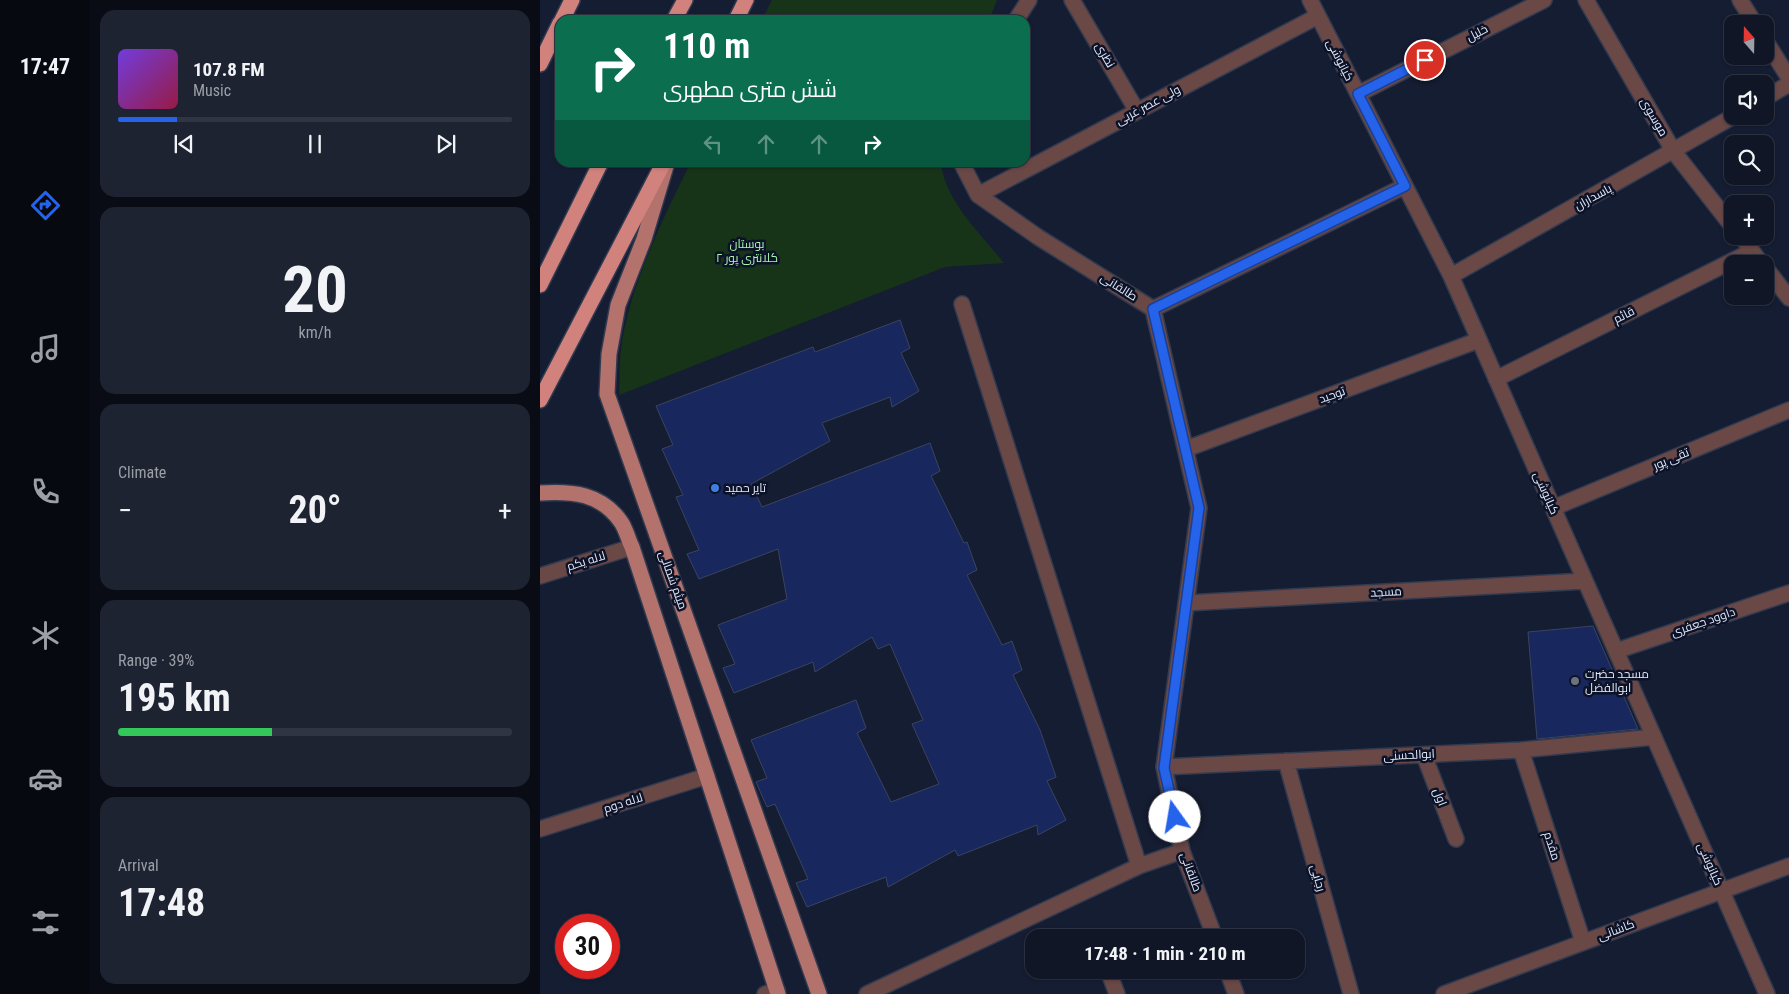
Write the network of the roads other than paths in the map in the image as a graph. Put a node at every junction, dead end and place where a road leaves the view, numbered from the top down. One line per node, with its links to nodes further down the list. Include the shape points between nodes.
1 (572, 0): 10 (highway)
2 (685, 0): 11 (highway)
3 (746, 0): 12 (highway)
4 (1029, 0): 13 (street)
5 (1072, 0): 23 (street, نظری)
6 (1310, 0): 15 (street, کیانوشی)
7 (1544, 0): 22 (street, خلیل)
8 (1586, 0): 25 (street, موسوی)
9 (1740, 0): 14 (street)
10 (564, 15)
11 (677, 15)
12 (738, 15)
13 (1019, 15)
14 (1749, 15)
15 (1318, 16): 22 (street, کیانوشی); 23 (street, ولی عصر غربی)
16 (555, 34): 18 (highway)
17 (1774, 54): 19 (street)
18 (540, 64)
19 (1789, 78)
20 (1789, 84): 21 (street)
21 (1774, 93)
22 (1358, 94): 30 (street, کیانوشی)
23 (1137, 111): 31 (street, ولی عصر غربی)
24 (1724, 122): 25 (street, پاسداران)
25 (1674, 152): 32 (street, موسوی); 36 (street, پاسداران)
26 (599, 167): 38 (highway)
27 (662, 167): 44 (highway)
28 (664, 167): 72 (main road, میثم شمالی, via 644,239 618,306 606,394)
29 (964, 167): 31 (street, طالقانی)
30 (1405, 186): 36 (street, کیانوشی); 41 (street)
31 (978, 195): 41 (street, طالقانی)
32 (1724, 216)
33 (1748, 245): 34 (street)
34 (1752, 251): 35 (street); 43 (street, قائم)
35 (1755, 255)
36 (1451, 276): 42 (street, کیانوشی)
37 (1774, 279): 39 (street)
38 (540, 285)
39 (1789, 298)
40 (962, 304): 64 (street)
41 (1153, 309): 46 (street, طالقانی)
42 (1479, 340): 43 (street, کیانوشی); 46 (street, توحید)
43 (1496, 379): 48 (street, کیانوشی)
44 (540, 400)
45 (1789, 410): 48 (street, تقی پور)
46 (1186, 449): 53 (street, طالقانی, via 1199,508)
47 (540, 493): 49 (main road, via 571,492 600,500 621,522)
48 (1553, 508): 51 (street, کیانوشی)
49 (632, 547): 50 (street, لاله یکم); 60 (main road)
50 (540, 576)
51 (1585, 582): 53 (street, مسجد); 54 (street, کیانوشی)
52 (1789, 594): 54 (street, داوود جعفری)
53 (1186, 603): 59 (street, طالقانی)
54 (1616, 651): 55 (street, کیانوشی)
55 (1654, 737): 56 (street, ابوالحسنی); 66 (street, کیانوشی)
56 (1521, 750): 57 (street, ابوالحسنی); 68 (street, مقدم)
57 (1424, 755): 58 (street, ابوالحسنی); 62 (street, اول)
58 (1286, 761): 59 (street, ابوالحسنی); 76 (street, رجایی)
59 (1164, 768): 63 (street, طالقانی)
60 (707, 776): 61 (street, لاله دوم); 71 (main road)
61 (540, 829)
62 (1456, 840)
63 (1182, 850): 64 (street); 67 (street, طالقانی)
64 (1139, 866): 73 (street)
65 (1789, 866): 66 (street, کاشانی)
66 (1722, 890): 68 (street, کاشانی); 78 (street, کیانوشی)
67 (1212, 929)
68 (1583, 942): 77 (street, کاشانی)
69 (1112, 979): 74 (street)
70 (1230, 979): 75 (street)
71 (774, 993)
72 (819, 994)
73 (867, 994)
74 (1118, 994)
75 (1236, 994)
76 (1351, 994)
77 (1444, 994)
78 (1767, 994)

